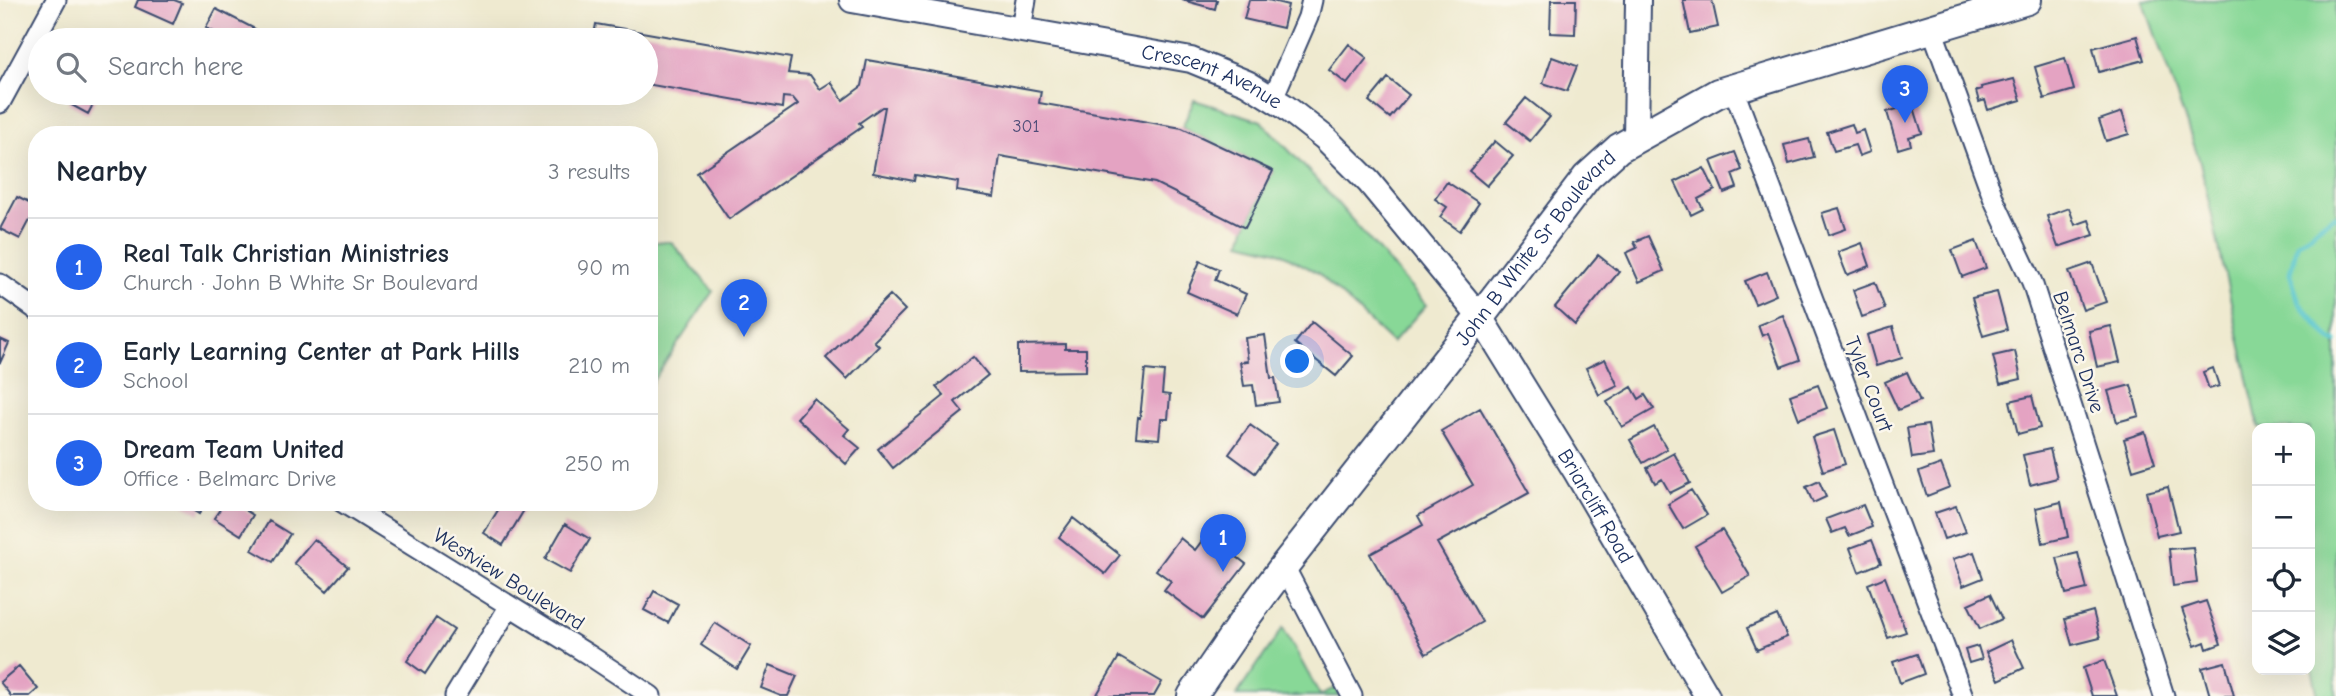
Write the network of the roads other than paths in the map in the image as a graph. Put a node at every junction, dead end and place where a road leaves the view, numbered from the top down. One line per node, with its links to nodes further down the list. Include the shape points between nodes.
1 (56, 0): 8 (street)
2 (852, 0): 9 (street, Crescent Avenue)
3 (1026, 0): 9 (street)
4 (1312, 0): 13 (street)
5 (1637, 0): 15 (street)
6 (2027, 0): 7 (main road, John B White Sr Boulevard)
7 (1967, 9): 10 (main road, John B White Sr Boulevard)
8 (41, 28)
9 (1021, 29): 13 (street, Crescent Avenue, via 1192,61)
10 (1932, 29): 12 (main road, John B White Sr Boulevard); 28 (street, Belmarc Drive, via 1994,200 2032,282)
11 (28, 52): 14 (street)
12 (1733, 88): 15 (main road, John B White Sr Boulevard); 27 (street, Tyler Court)
13 (1273, 97): 18 (street, Crescent Avenue, via 1356,166)
14 (0, 103)
15 (1636, 137): 18 (main road, John B White Sr Boulevard, via 1587,177)
16 (0, 284): 17 (street)
17 (28, 304)
18 (1480, 317): 20 (main road, John B White Sr Boulevard); 26 (street, Briarcliff Road)
19 (356, 511): 21 (street, Westview Boulevard)
20 (1284, 566): 24 (main road, John B White Sr Boulevard); 25 (street)
21 (509, 607): 22 (street); 23 (street, Westview Boulevard)
22 (455, 696)
23 (651, 696)
24 (1192, 696)
25 (1352, 696)
26 (1707, 696)
27 (1963, 696)
28 (2164, 696)

